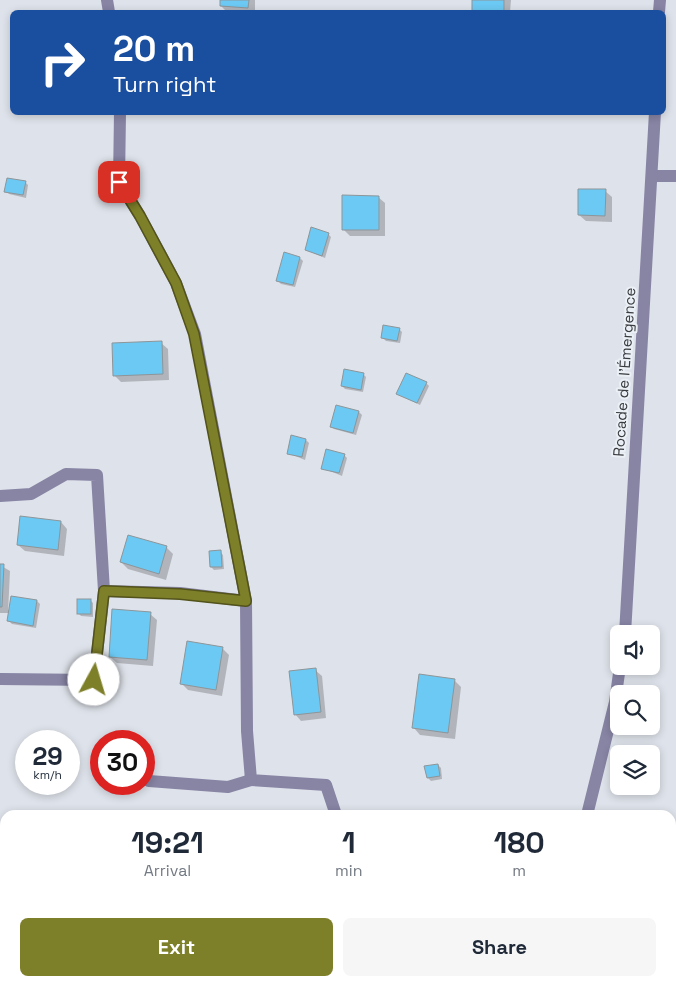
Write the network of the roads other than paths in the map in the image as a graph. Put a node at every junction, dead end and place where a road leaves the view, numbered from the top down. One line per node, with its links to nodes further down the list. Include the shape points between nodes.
1 (120, 115): 7 (street, via 119,182 176,283 194,334)
2 (655, 115): 3 (street, Rocade de l'Émergence)
3 (653, 176): 4 (street); 8 (street, Rocade de l'Émergence)
4 (676, 176)
5 (0, 496): 6 (street, via 31,494 66,474 97,475)
6 (104, 591): 7 (street); 10 (street, via 94,680)
7 (246, 601): 11 (street)
8 (626, 625)
9 (619, 675): 14 (street)
10 (0, 679)
11 (252, 780): 12 (street, via 228,787); 13 (street, via 326,785)
12 (155, 781)
13 (334, 810)
14 (588, 810)

